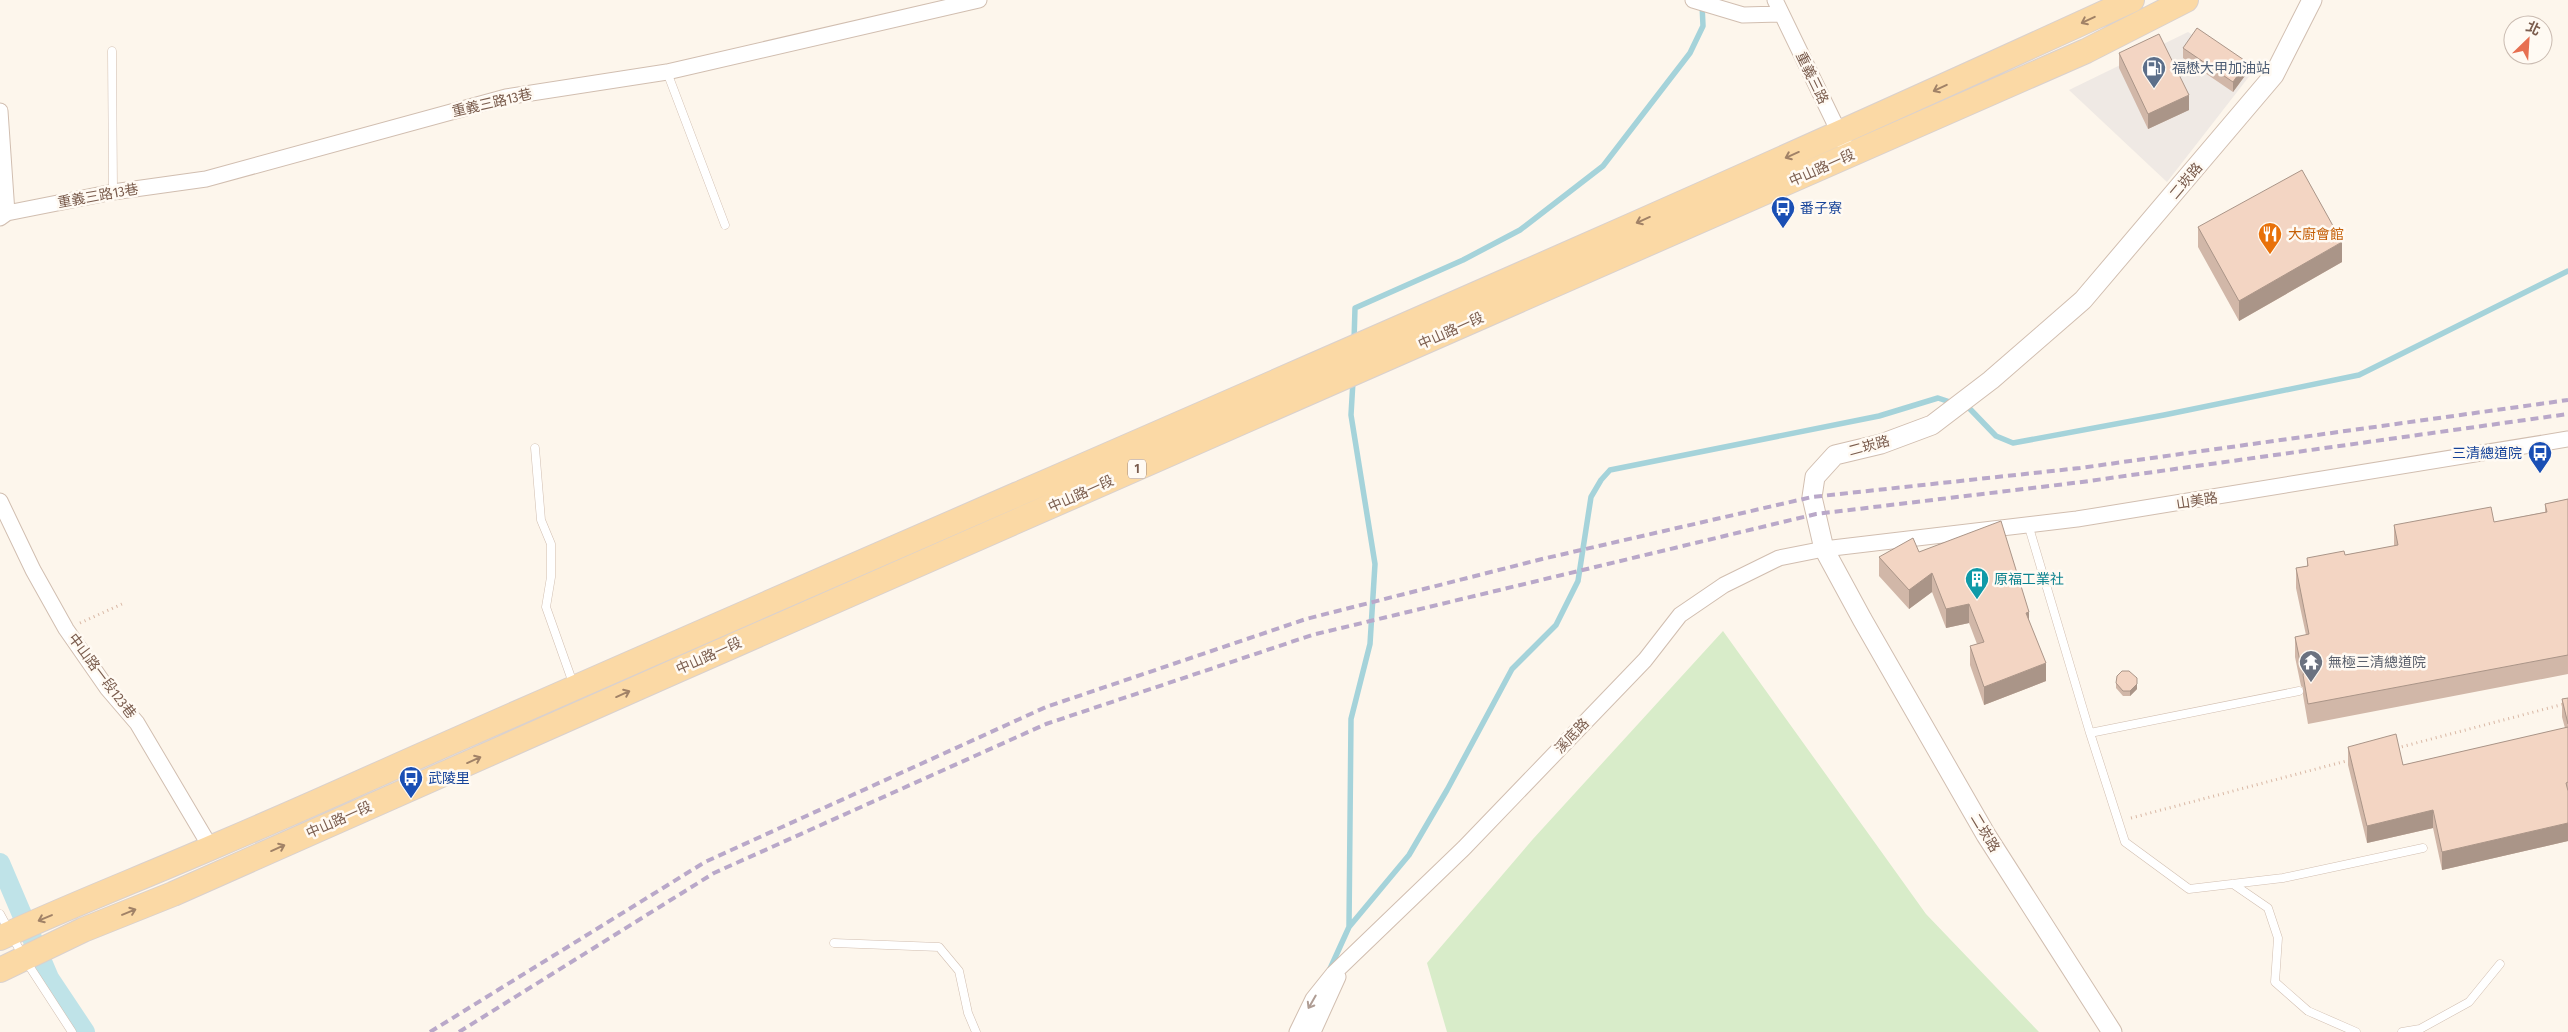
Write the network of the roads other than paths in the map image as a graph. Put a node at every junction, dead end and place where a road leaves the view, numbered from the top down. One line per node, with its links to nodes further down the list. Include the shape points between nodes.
1 (980, 0): 8 (street, 重義三路13巷)
2 (1693, 0): 6 (street, via 1743,15)
3 (2132, 0): 10 (main road, 中山路一段 / 1, one-way to 10)
4 (2186, 0): 10 (main road, 中山路一段 / 1, via 2086,52)
5 (2312, 0): 18 (street, 二崁路, via 2274,75 2084,300 1991,380 1932,425 1881,444 1835,455 1815,477 1812,497)
6 (1778, 7): 10 (street, 重義三路)
7 (112, 52): 11 (lane)
8 (666, 72): 11 (street, 重義三路13巷, via 506,97 206,179); 13 (lane)
9 (0, 111): 12 (street)
10 (1845, 145): 19 (main road, 中山路一段 / 1, one-way to 19, via 1198,417); 20 (main road, 中山路一段 / 1)
11 (113, 192): 12 (street, 重義三路13巷)
12 (3, 216)
13 (725, 225)
14 (2568, 439): 17 (street, 山美路, via 2327,480)
15 (535, 448): 21 (lane, via 541,520 551,544 551,577 546,607)
16 (0, 501): 24 (street, 中山路一段123巷, via 66,629 107,688 137,722)
17 (2028, 524): 18 (street, 山美路); 23 (lane)
18 (1824, 548): 31 (street, 溪底路, via 1779,558 1724,585 1680,615 1645,660 1498,813); 37 (street, 二崁路, via 1986,835)
19 (665, 647): 20 (main road); 21 (main road, 中山路一段 / 1)
20 (678, 670): 29 (main road, 中山路一段 / 1, one-way to 20)
21 (574, 686): 24 (main road, 中山路一段 / 1)
22 (2298, 691): 23 (lane)
23 (2090, 732): 26 (lane, via 2125,842 2189,889)
24 (211, 848): 27 (main road, 中山路一段 / 1, one-way to 27, via 72,907)
25 (2423, 848): 26 (lane, via 2283,878)
26 (2233, 884): 38 (lane, via 2268,908 2278,938 2276,982 2308,1011)
27 (7, 929): 29 (lane)
28 (834, 943): 34 (lane, via 939,947 959,971 968,1013)
29 (28, 957): 32 (main road, 中山路一段 / 1); 33 (lane)
30 (2500, 964): 39 (lane, via 2470,1002 2420,1029)
31 (1338, 969): 35 (street, 溪底路, one-way to 35, via 1313,999); 36 (street, 溪底路)
32 (0, 970)
33 (72, 1032)
34 (976, 1032)
35 (1297, 1032)
36 (1313, 1032)
37 (2112, 1032)
38 (2356, 1032)
39 (2402, 1032)

